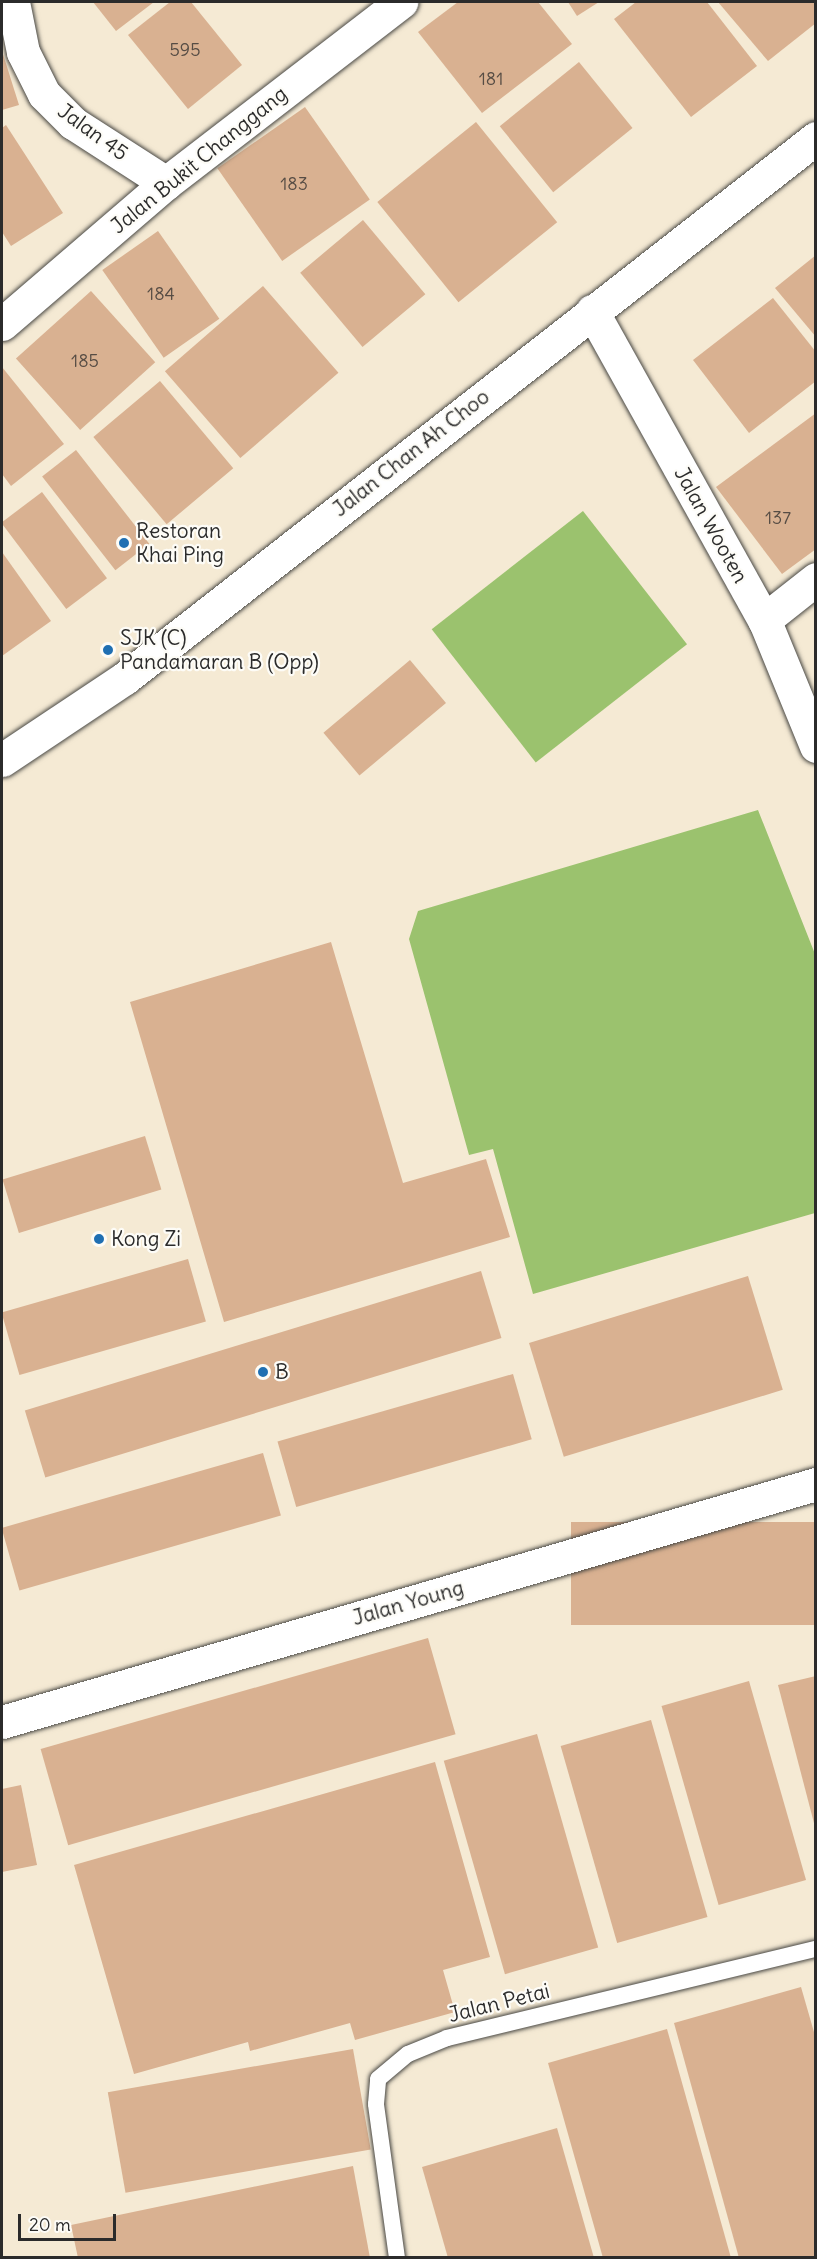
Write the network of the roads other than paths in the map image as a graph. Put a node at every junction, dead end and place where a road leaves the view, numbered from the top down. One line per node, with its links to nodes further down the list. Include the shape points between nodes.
1 (13, 2): 4 (street, Jalan 45, via 23,52 44,94 73,123)
2 (400, 2): 4 (street, Jalan Bukit Changgang)
3 (816, 138): 5 (street, Jalan Chan Ah Choo)
4 (166, 183): 6 (street, Jalan Bukit Changgang)
5 (592, 311): 8 (street, Jalan Wooten); 10 (street, Jalan Chan Ah Choo, via 125,678)
6 (2, 324)
7 (816, 579): 8 (street)
8 (764, 620): 9 (street, Jalan Wooten)
9 (816, 746)
10 (4, 759)
11 (816, 1484): 12 (street, Jalan Young)
12 (2, 1722)
13 (816, 1949): 14 (lane, Jalan Petai, via 447,2038 408,2054 378,2079 376,2104 379,2154)
14 (397, 2258)

